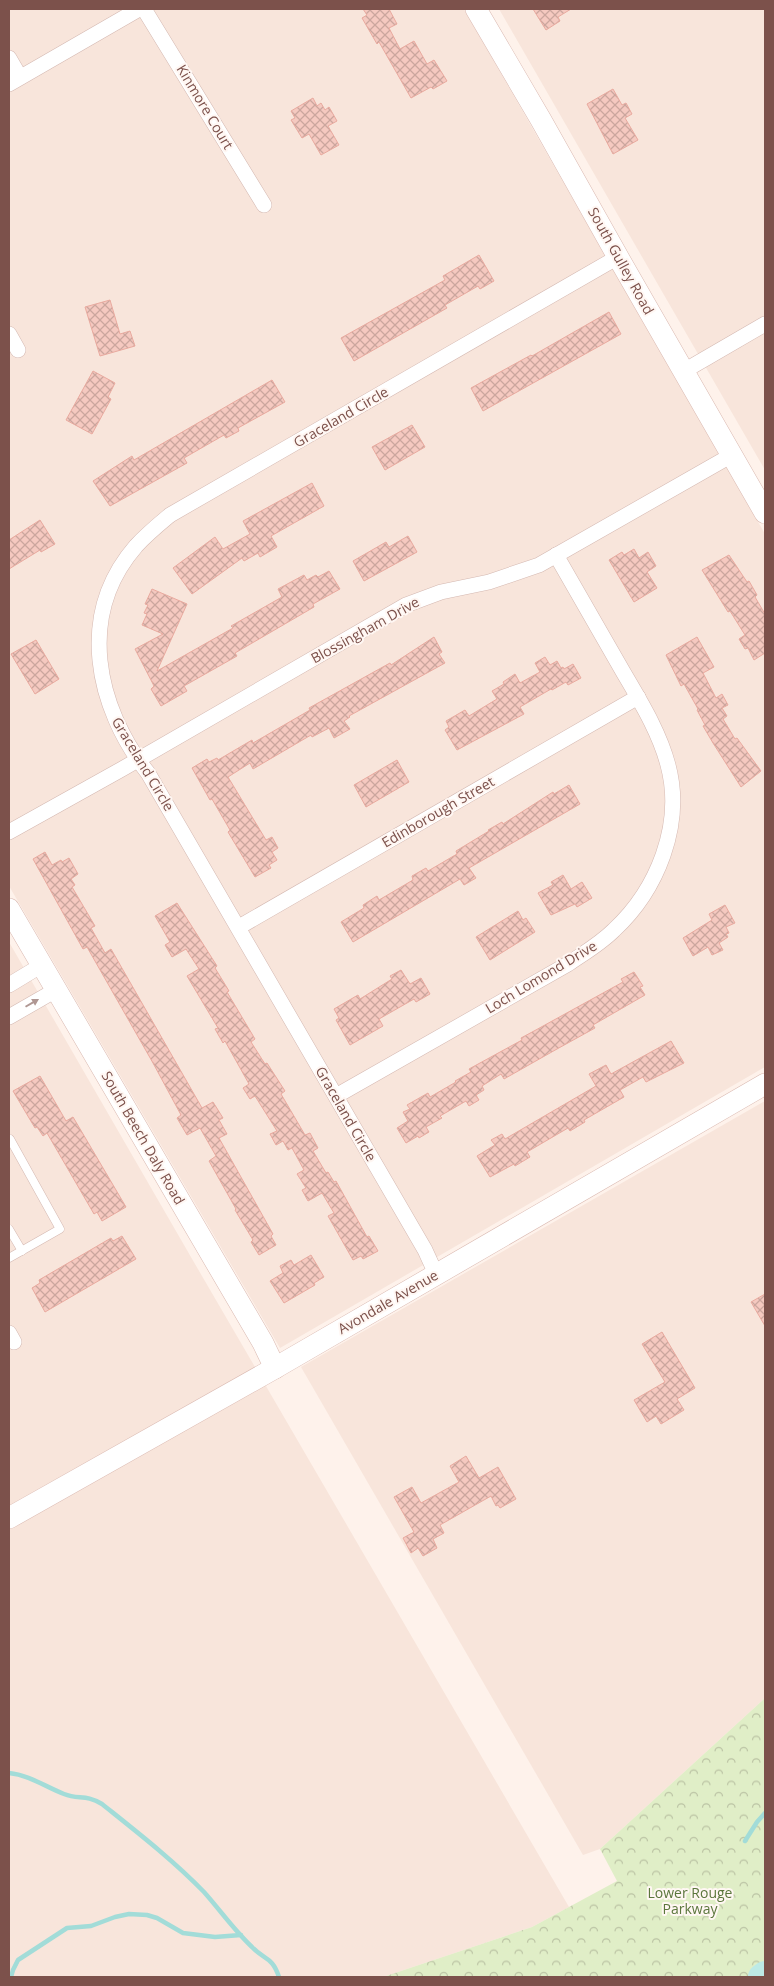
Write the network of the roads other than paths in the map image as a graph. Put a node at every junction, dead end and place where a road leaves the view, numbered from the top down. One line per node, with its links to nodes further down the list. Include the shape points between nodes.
1 (139, 9): 5 (street)
2 (144, 9): 6 (street, Kinmore Court)
3 (476, 9): 7 (street, South Gulley Road)
4 (9, 58): 5 (street)
5 (14, 80)
6 (264, 205)
7 (618, 257): 11 (street, South Gulley Road); 16 (street, Graceland Circle, via 170,515 150,532 131,553 112,585 100,630 99,664 105,696)
8 (765, 324): 11 (street)
9 (9, 334): 10 (street)
10 (18, 350)
11 (684, 371): 12 (street, South Gulley Road)
12 (732, 455): 13 (street, South Gulley Road); 14 (street, Blossingham Drive)
13 (765, 512)
14 (556, 555): 15 (street, Loch Lomond Drive); 16 (street, Blossingham Drive, via 514,575 441,592 406,605)
15 (638, 697): 19 (street, Edinborough Street); 25 (street, Loch Lomond Drive, via 658,736 669,768 672,820 656,874 625,919 598,944 568,964)
16 (138, 760): 17 (street, Blossingham Drive); 19 (street, Graceland Circle)
17 (9, 832)
18 (9, 909): 20 (street, South Beech Daly Road)
19 (239, 927): 25 (street, Graceland Circle)
20 (42, 965): 21 (street); 22 (street, South Beech Daly Road)
21 (9, 985)
22 (56, 990): 23 (street, one-way to 22); 31 (street, South Beech Daly Road)
23 (9, 1017)
24 (765, 1084): 30 (street, Avondale Avenue)
25 (336, 1096): 30 (street, Graceland Circle)
26 (9, 1140): 28 (lane, via 60,1229)
27 (9, 1228): 28 (lane)
28 (22, 1251): 29 (lane)
29 (9, 1258)
30 (436, 1274): 31 (street, Avondale Avenue)
31 (275, 1368): 32 (street, Avondale Avenue)
32 (9, 1518)

